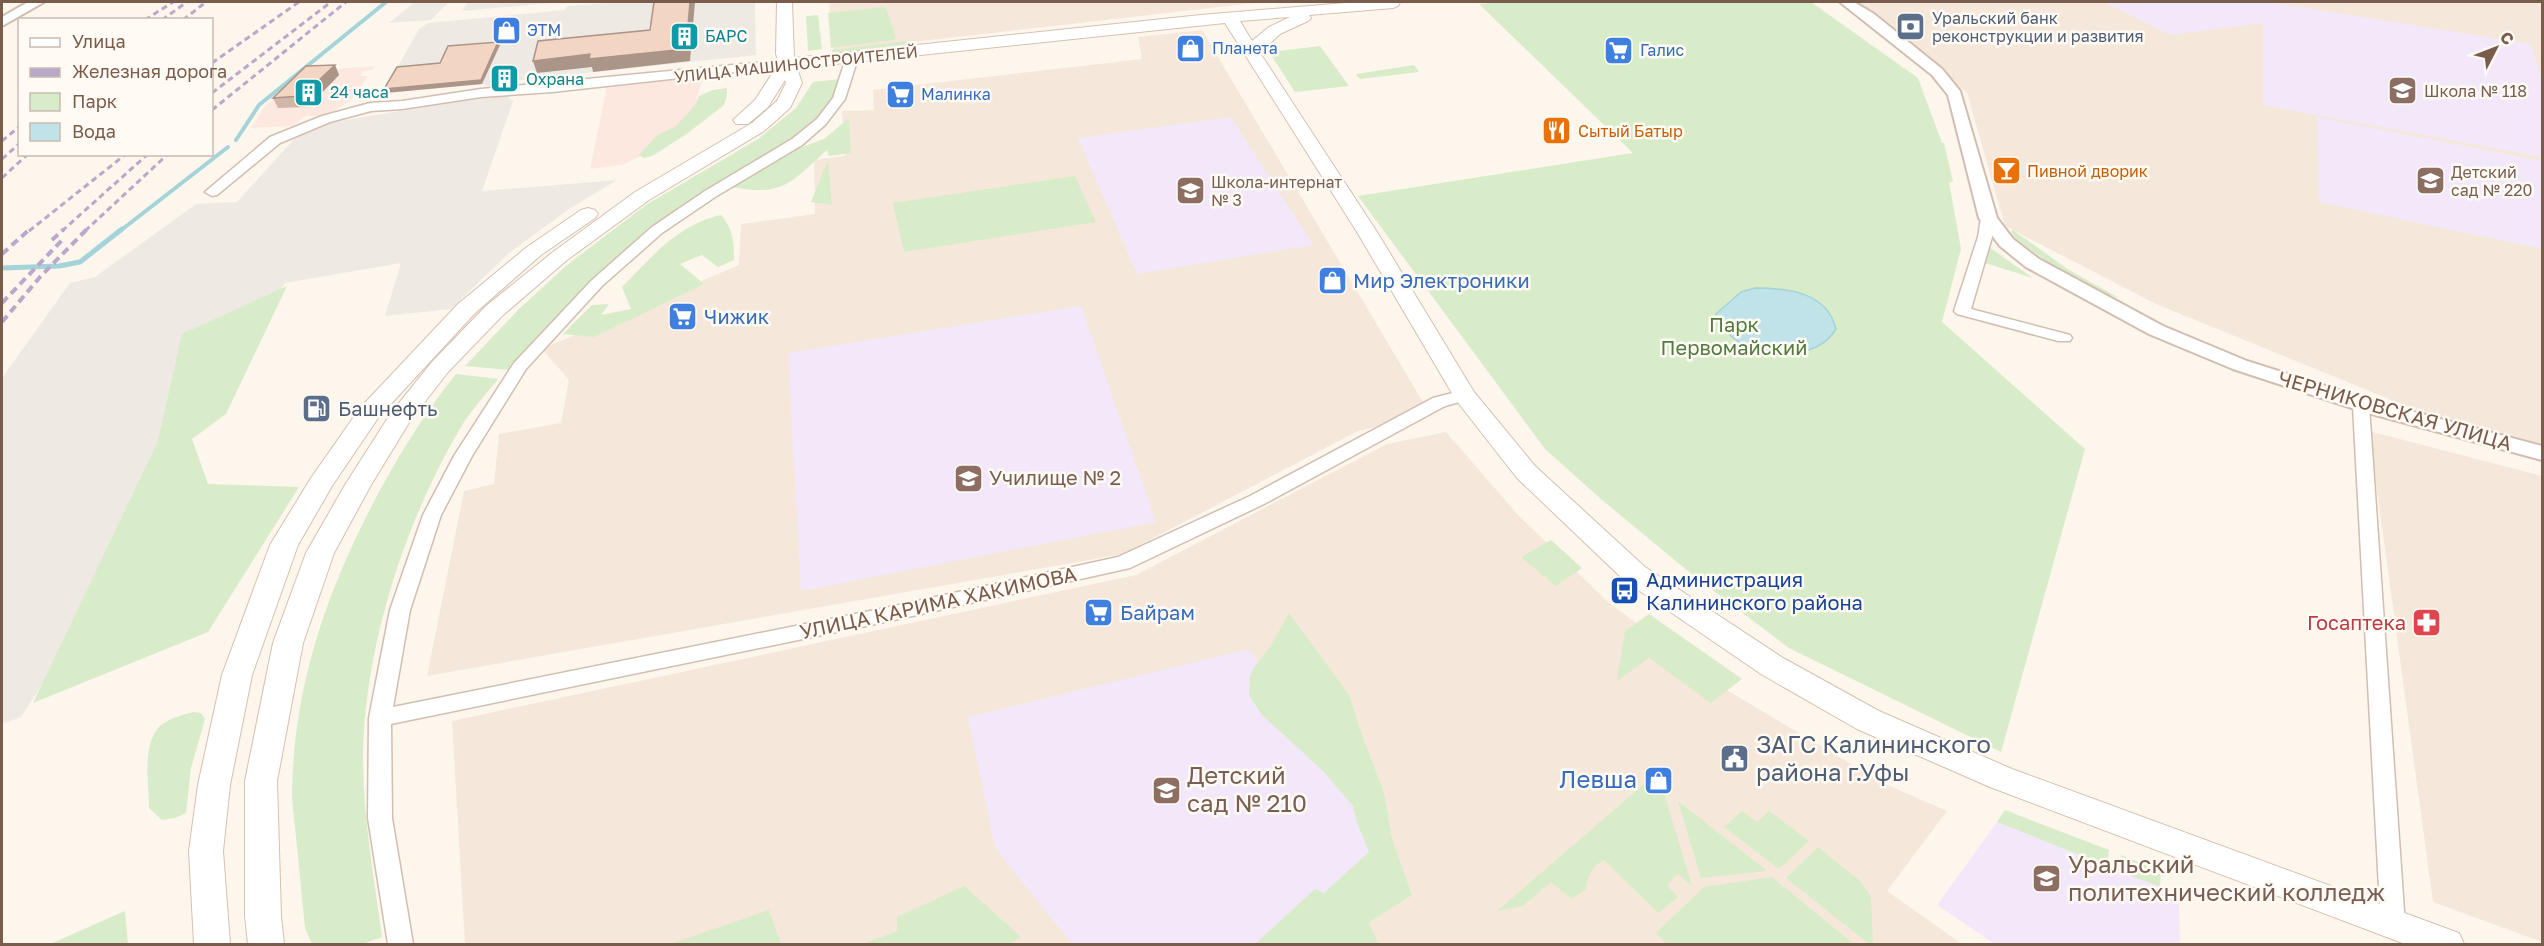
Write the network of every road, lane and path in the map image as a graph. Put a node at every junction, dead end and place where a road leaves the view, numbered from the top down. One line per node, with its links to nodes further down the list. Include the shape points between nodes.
1 (37, 2): 7 (street)
2 (784, 2): 10 (main road)
3 (1387, 2): 5 (main road, УЛИЦА МАШИНОСТРОИТЕЛЕЙ)
4 (1846, 2): 12 (street, ЧЕРНИКОВСКАЯ УЛИЦА, via 1937,72 1955,94)
5 (1328, 9): 6 (main road, УЛИЦА МАШИНОСТРОИТЕЛЕЙ); 8 (main road, via 1277,28 1257,43)
6 (1231, 18): 8 (main road); 9 (main road, УЛИЦА МАШИНОСТРОИТЕЛЕЙ)
7 (2, 22)
8 (1252, 52): 14 (main road, via 1367,232)
9 (852, 58): 10 (main road, УЛИЦА МАШИНОСТРОИТЕЛЕЙ); 17 (street, via 839,99 821,122 797,142 657,230 597,284 514,375 463,456 432,515 400,610)
10 (786, 64): 11 (street, УЛИЦА МАШИНОСТРОИТЕЛЕЙ, via 370,107 326,119 275,140); 19 (main road, via 762,103 737,124 657,169 543,245 466,309 369,413 320,484 284,545 237,675 226,721 206,851); 20 (main road, via 794,83 784,104 758,127 642,196 494,311 440,367 400,418 358,485 320,553 288,643 261,781)
11 (213, 192)
12 (1988, 218): 13 (street, via 1962,311); 15 (street, ЧЕРНИКОВСКАЯ УЛИЦА, via 1995,231 2031,260 2139,322 2197,349)
13 (2064, 338)
14 (1464, 395): 17 (street, УЛИЦА КАРИМА ХАКИМОВА, via 1439,402 1257,500 1123,563); 18 (main road, via 1526,472 1635,574 1772,666 1868,720 2001,778)
15 (2361, 406): 16 (street, ЧЕРНИКОВСКАЯ УЛИЦА); 18 (street)
16 (2542, 453)
17 (380, 718): 21 (street, via 380,818)
18 (2393, 925): 22 (main road)
19 (212, 945)
20 (266, 945)
21 (400, 945)
22 (2446, 945)

